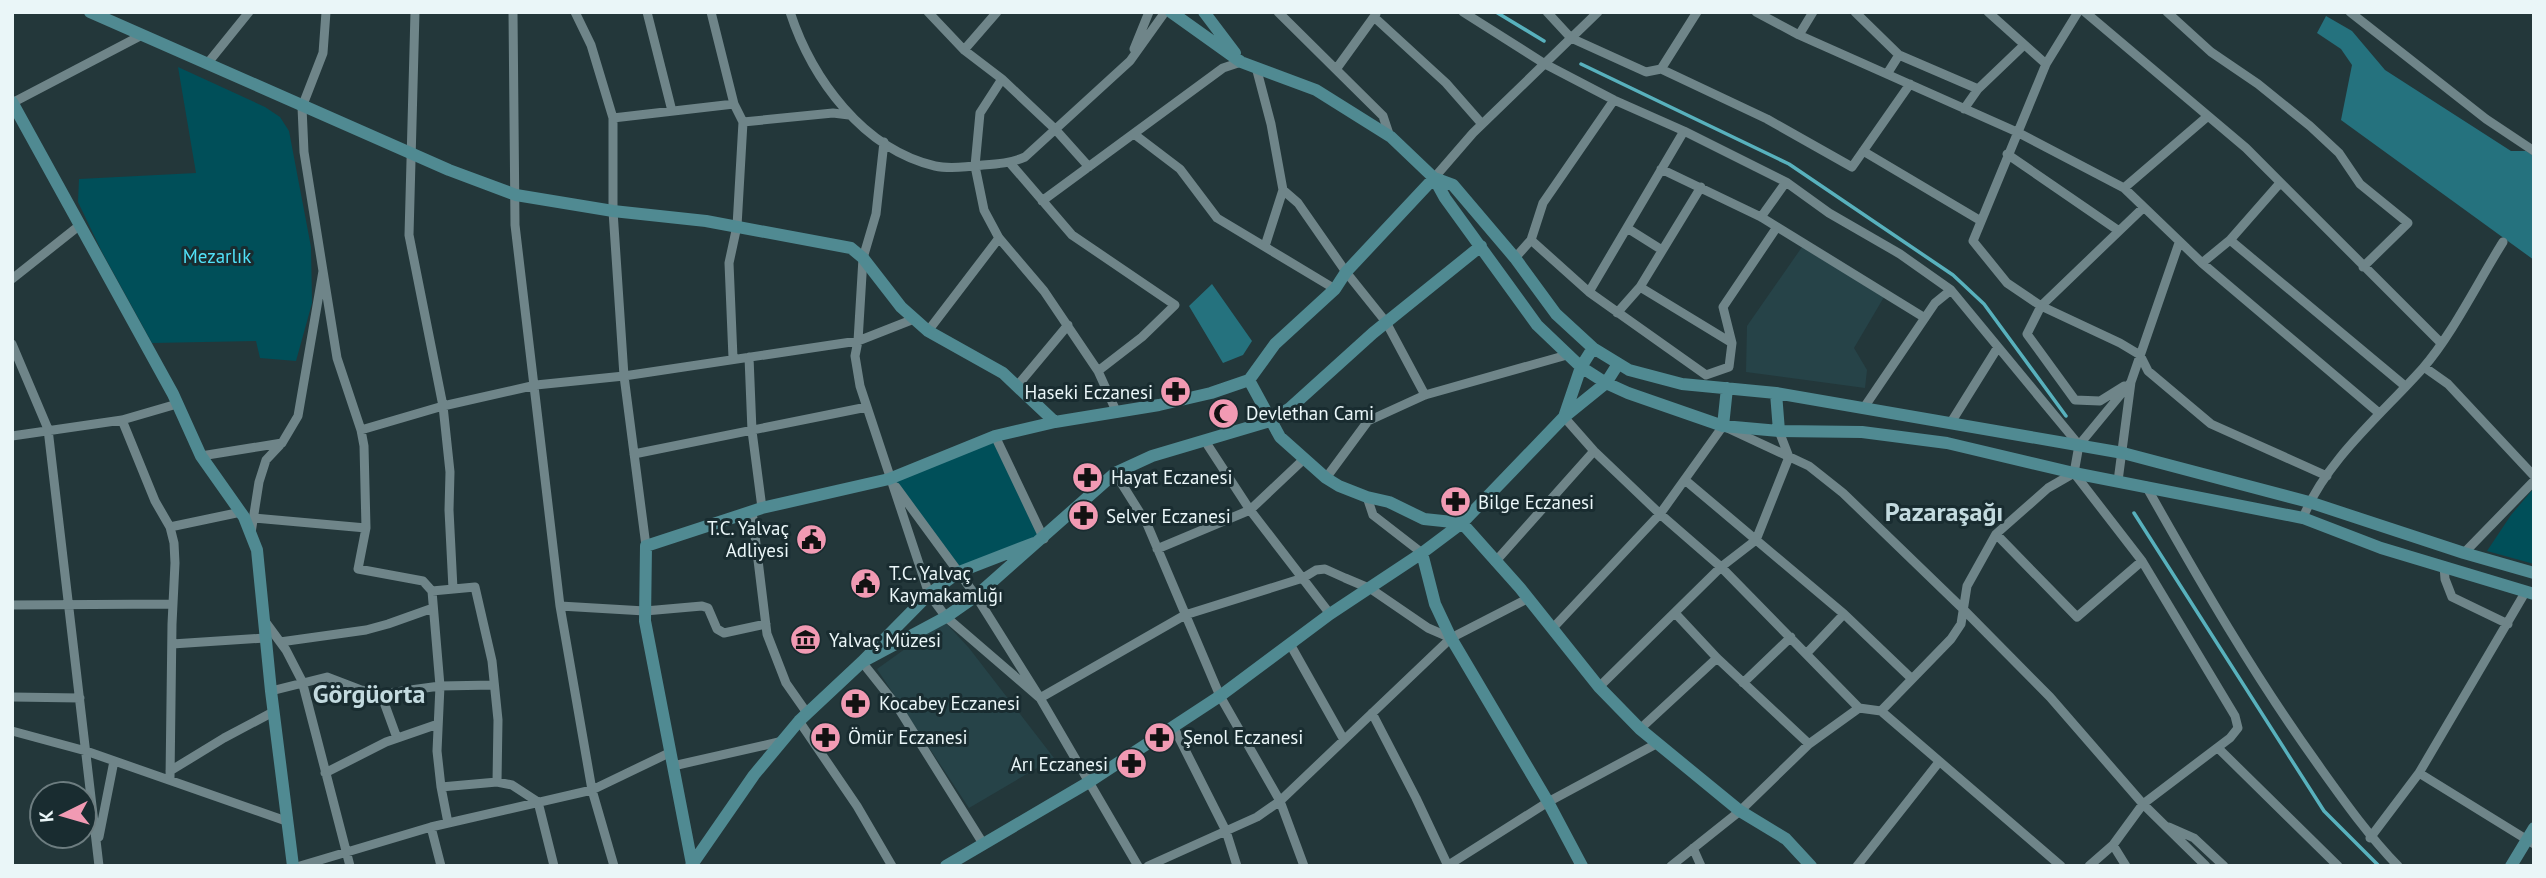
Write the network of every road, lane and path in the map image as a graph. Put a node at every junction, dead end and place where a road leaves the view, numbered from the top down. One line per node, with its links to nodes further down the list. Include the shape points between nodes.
1 (90, 12): 29 (main road)
2 (249, 12): 37 (street)
3 (326, 12): 50 (street, via 323,53)
4 (415, 12): 67 (street)
5 (513, 12): 78 (street)
6 (575, 12): 55 (street, via 591,45)
7 (646, 12): 52 (street)
8 (711, 12): 49 (street)
9 (790, 12): 53 (street, via 812,64)
10 (928, 12): 33 (street)
11 (997, 12): 33 (street)
12 (1149, 12): 35 (street)
13 (1168, 12): 35 (street); 36 (main road)
14 (1204, 12): 36 (main road)
15 (1278, 12): 41 (street)
16 (1463, 12): 38 (street)
17 (1547, 12): 31 (street)
18 (1598, 12): 31 (street)
19 (1697, 12): 42 (street)
20 (1756, 12): 30 (street)
21 (1813, 12): 30 (street)
22 (1855, 12): 34 (street)
23 (1988, 12): 32 (street)
24 (2078, 12): 39 (street)
25 (2085, 12): 54 (street)
26 (2167, 12): 100 (street, via 2211,52 2310,126 2339,153 2360,184 2408,223)
27 (2350, 12): 65 (street, via 2486,120)
28 (1376, 14): 41 (street); 57 (street)
29 (142, 34): 37 (main road); 48 (street)
30 (1799, 34): 43 (street)
31 (1571, 38): 38 (street); 42 (street, via 1646,72)
32 (2024, 45): 39 (street); 46 (street)
33 (964, 50): 44 (street)
34 (1899, 55): 43 (street); 46 (street)
35 (1130, 61): 58 (street)
36 (1241, 62): 40 (main road); 61 (street, via 1223,68)
37 (207, 64): 50 (main road)
38 (1545, 64): 47 (street); 57 (street)
39 (2046, 64): 60 (street)
40 (1255, 67): 62 (main road, via 1316,90); 77 (street)
41 (1337, 68): 62 (street, via 1383,116)
42 (1661, 69): 64 (street, via 1767,119 1852,167)
43 (1887, 74): 45 (street)
44 (1002, 79): 58 (street); 69 (street, via 980,113)
45 (1910, 84): 51 (street); 64 (street)
46 (1978, 89): 51 (street)
47 (1614, 100): 59 (street); 90 (street, via 1543,203)
48 (12, 103): 84 (main road)
49 (734, 104): 52 (street); 56 (street)
50 (302, 107): 67 (main road); 101 (street, via 304,152)
51 (1964, 108): 60 (street)
52 (671, 111): 55 (street)
53 (849, 115): 56 (street); 63 (street)
54 (2208, 116): 74 (street); 76 (street)
55 (613, 118): 81 (street)
56 (743, 122): 85 (street)
57 (1482, 124): 72 (street)
58 (1055, 129): 68 (street, via 1025,157); 70 (street)
59 (1684, 131): 71 (street); 73 (street)
60 (2017, 132): 66 (street); 76 (street)
61 (1134, 134): 70 (street); 94 (street, via 1180,169 1217,218)
62 (1391, 137): 72 (main road)
63 (884, 142): 69 (street, via 898,153 936,167); 97 (street, via 876,214)
64 (1863, 151): 83 (street)
65 (2534, 151)
66 (2007, 153): 83 (street); 88 (street)
67 (412, 155): 78 (main road); 140 (street, via 409,235)
68 (1010, 163): 69 (street); 79 (street)
69 (975, 166): 89 (street, via 985,210)
70 (1089, 167): 79 (street)
71 (1661, 169): 75 (street); 87 (street)
72 (1434, 178): 95 (main road); 98 (main road, via 1453,185); 102 (main road)
73 (1786, 182): 82 (street); 106 (street)
74 (2280, 183): 91 (street); 100 (street)
75 (1701, 187): 82 (street); 96 (street)
76 (2124, 188): 80 (street)
77 (1283, 190): 94 (street); 102 (street, via 1298,202)
78 (516, 195): 81 (main road); 133 (street, via 515,225)
79 (1042, 201): 128 (street, via 1072,235 1175,305)
80 (2143, 208): 88 (street); 93 (street)
81 (613, 211): 85 (main road); 129 (street)
82 (1761, 217): 86 (street)
83 (1982, 221): 108 (street, via 1973,241 2007,283)
84 (80, 225): 103 (street); 139 (main road)
85 (737, 226): 97 (main road, via 851,248); 124 (street, via 729,263)
86 (1777, 227): 110 (street); 116 (street, via 1724,307)
87 (1627, 228): 96 (street); 107 (street)
88 (2119, 231): 108 (street)
89 (999, 238): 113 (street); 114 (street)
90 (1531, 240): 98 (street); 107 (street)
91 (2230, 240): 99 (street); 135 (street)
92 (2503, 242): 117 (street)
93 (2179, 243): 99 (street); 122 (street)
94 (1265, 246): 105 (street)
95 (1482, 246): 112 (main road); 121 (main road, via 1537,325)
96 (1662, 250): 104 (street)
97 (863, 258): 111 (main road); 115 (street)
98 (1515, 258): 120 (main road, via 1556,314)
99 (2202, 263): 144 (street)
100 (2363, 267): 117 (street)
101 (323, 271): 152 (street, via 337,358); 158 (street, via 298,416)
102 (1346, 272): 105 (main road); 112 (street)
103 (12, 279)
104 (1640, 287): 109 (street); 116 (street)
105 (1335, 289): 130 (main road, via 1275,344)
106 (1951, 290): 110 (street, via 1934,303); 119 (street)
107 (1589, 292): 109 (street)
108 (2040, 306): 122 (street); 131 (street, via 2027,334 2075,400 2100,401)
109 (1617, 313): 116 (street, via 1706,374 1730,368)
110 (1925, 318): 142 (street)
111 (914, 319): 114 (main road); 115 (street)
112 (1386, 322): 138 (street); 147 (main road)
113 (1068, 326): 128 (street); 134 (street)
114 (928, 331): 134 (main road, via 989,363)
115 (858, 341): 123 (street); 141 (street, via 855,356)
116 (1732, 343)
117 (2441, 343): 127 (street)
118 (12, 344): 151 (street)
119 (1998, 347): 149 (street); 159 (street)
120 (1593, 348): 125 (main road); 126 (main road)
121 (1567, 355): 126 (main road); 138 (street)
122 (2140, 355): 131 (street); 168 (street, via 2148,371 2211,424)
123 (749, 357): 124 (street); 154 (street)
124 (733, 358): 129 (street)
125 (1618, 364): 132 (main road); 136 (main road, via 1682,384)
126 (1581, 367): 132 (main road); 145 (main road)
127 (2424, 367): 135 (street); 169 (street, via 2448,384)
128 (1098, 371): 143 (street)
129 (625, 376): 133 (street); 162 (street)
130 (1248, 380): 143 (main road, via 1211,393); 147 (main road)
131 (2131, 382): 159 (street); 161 (street)
132 (1606, 383): 145 (main road); 150 (main road)
133 (536, 386): 140 (street); 212 (street)
134 (1017, 386): 148 (main road)
135 (2405, 386): 144 (street)
136 (1727, 388): 137 (main road); 150 (main road)
137 (1776, 393): 142 (main road); 153 (main road)
138 (1425, 394): 170 (street, via 1368,421)
139 (177, 404): 146 (street); 163 (main road)
140 (443, 406): 152 (street); 202 (street)
141 (867, 407): 154 (street); 171 (street)
142 (1863, 409): 149 (main road)
143 (1117, 413): 148 (main road)
144 (2379, 413): 168 (street)
145 (1564, 417): 160 (street); 184 (main road)
146 (122, 420): 151 (street); 185 (street)
147 (1270, 421): 157 (main road); 165 (main road)
148 (1055, 422): 156 (main road)
149 (1950, 424): 159 (main road)
150 (1724, 426): 153 (main road); 164 (street); 172 (street)
151 (48, 429): 155 (street); 209 (street)
152 (361, 430): 186 (street)
153 (1779, 430): 164 (street); 167 (main road, via 1862,432 1947,443)
154 (752, 432): 162 (street); 178 (street)
155 (12, 436)
156 (995, 436): 171 (main road); 189 (street)
157 (1205, 441): 166 (main road, via 1152,456); 179 (street)
158 (282, 443): 163 (street); 182 (street, via 266,460)
159 (2079, 445): 161 (main road); 167 (street)
160 (1594, 451): 181 (street); 196 (street)
161 (2123, 453): 173 (street); 177 (main road)
162 (634, 454): 191 (street)
163 (201, 456): 180 (main road)
164 (1789, 457): 190 (street); 214 (street, via 1809,466 1843,494)
165 (1304, 458): 170 (main road); 179 (street)
166 (1115, 473): 189 (main road); 192 (street)
167 (2074, 473): 173 (main road); 188 (street, via 2048,488); 195 (street)
168 (2328, 476): 177 (street)
169 (2534, 476)
170 (1326, 478): 176 (main road)
171 (889, 479): 178 (main road); 199 (street); 206 (street)
172 (1685, 480): 181 (street); 190 (street)
173 (2119, 481): 175 (main road)
174 (2534, 481): 194 (street)
175 (2146, 486): 183 (main road); 285 (street, via 2213,605 2295,733)
176 (1367, 497): 184 (main road, via 1424,519); 193 (street, via 1373,515)
177 (2309, 502): 183 (street); 194 (main road)
178 (757, 510): 191 (main road); 222 (street)
179 (1250, 510): 192 (street); 201 (street)
180 (240, 512): 185 (street); 187 (main road)
181 (1660, 514): 198 (street); 224 (street)
182 (253, 518): 186 (street); 187 (street)
183 (2303, 518): 197 (main road)
184 (1462, 523): 193 (main road); 196 (main road)
185 (170, 527): 210 (street, via 175,563)
186 (366, 528): 204 (street, via 358,569 423,581)
187 (251, 534): 221 (main road)
188 (1996, 534): 195 (street, via 2077,617); 214 (street, via 1967,586)
189 (1044, 538): 199 (main road); 207 (main road)
190 (1756, 540): 198 (street); 218 (street)
191 (646, 546): 215 (main road)
192 (1157, 549): 219 (street)
193 (1422, 553): 203 (main road); 227 (main road, via 1435,604)
194 (2463, 553): 200 (main road)
195 (2143, 561): 260 (street, via 2235,716 2238,728)
196 (1495, 562): 208 (main road)
197 (2444, 566): 205 (main road); 223 (street, via 2452,597)
198 (1721, 567): 216 (street); 225 (street)
199 (959, 572): 206 (main road); 207 (street)
200 (2534, 573)
201 (1303, 578): 203 (street, via 1325,569); 217 (street); 219 (street)
202 (453, 589): 204 (street); 237 (street, via 475,587)
203 (1371, 589): 217 (main road); 227 (street)
204 (432, 591): 213 (street)
205 (2530, 593): 223 (street)
206 (929, 594): 220 (street); 233 (main road)
207 (976, 596): 220 (main road); 245 (street)
208 (1527, 599): 224 (main road); 227 (street)
209 (70, 604): 210 (street); 211 (street); 244 (street)
210 (173, 604): 229 (street)
211 (12, 605)
212 (560, 606): 215 (street); 273 (street)
213 (433, 608): 228 (street, via 366,630); 238 (street)
214 (1962, 608): 234 (street, via 1961,624 1951,639); 277 (street, via 2050,696)
215 (645, 611): 222 (street, via 708,608 717,629 724,633); 262 (main road)
216 (1675, 613): 232 (street); 239 (street)
217 (1330, 614): 230 (main road)
218 (1844, 614): 231 (street); 234 (street)
219 (1185, 615): 242 (street); 245 (street)
220 (946, 617): 233 (main road); 245 (street)
221 (264, 618): 226 (main road); 228 (street)
222 (766, 624): 250 (street)
223 (2508, 624): 267 (street)
224 (1552, 629): 239 (main road)
225 (1791, 637): 231 (street); 236 (street)
226 (265, 638): 229 (street); 240 (main road)
227 (1451, 638): 249 (street); 276 (main road)
228 (280, 642): 235 (street)
229 (172, 644): 268 (street)
230 (1290, 644): 242 (main road); 256 (street)
231 (1807, 653): 246 (street)
232 (1717, 658): 236 (street); 253 (street)
233 (862, 662): 250 (main road); 286 (street, via 898,706)
234 (1912, 679): 247 (street)
235 (302, 681): 240 (street); 241 (street, via 327,677); 266 (street)
236 (1743, 682): 259 (street)
237 (495, 685): 238 (street); 270 (street)
238 (440, 686): 241 (street); 251 (street)
239 (1599, 687): 253 (main road)
240 (271, 691): 248 (main road)
241 (381, 694): 255 (street)
242 (1220, 696): 252 (main road); 274 (street)
243 (12, 697): 244 (street)
244 (80, 698): 261 (street)
245 (1040, 698): 271 (street)
246 (1859, 708): 247 (street); 259 (street)
247 (1881, 711): 264 (street)
248 (273, 712): 268 (street); 279 (main road)
249 (1372, 713): 256 (street); 305 (street)
250 (803, 717): 257 (main road); 301 (street)
251 (438, 724): 255 (street); 272 (street)
252 (1173, 726): 271 (main road); 283 (street)
253 (1640, 729): 258 (main road)
254 (12, 731): 261 (street)
255 (397, 738): 266 (street)
256 (1344, 740): 274 (street)
257 (783, 741): 265 (street); 292 (main road)
258 (1656, 744): 276 (street); 278 (main road)
259 (1809, 744): 278 (street)
260 (2218, 748): 277 (street); 316 (street)
261 (86, 751): 263 (street); 269 (street)
262 (671, 752): 265 (main road); 273 (street)
263 (114, 761): 268 (street); 288 (street)
264 (1939, 762): 310 (street); 311 (street)
265 (674, 766): 292 (main road)
266 (325, 773): 290 (street)
267 (2419, 773): 284 (street); 285 (street)
268 (170, 775): 279 (street)
269 (90, 780)
270 (497, 782): 272 (street); 275 (street, via 512,785)
271 (1089, 782): 286 (main road); 291 (street)
272 (441, 787): 280 (street)
273 (592, 790): 275 (street); 300 (street)
274 (1280, 801): 283 (street); 304 (street)
275 (538, 802): 280 (street); 299 (street)
276 (1548, 802): 305 (street); 306 (main road)
277 (2143, 804): 281 (street); 287 (street)
278 (1740, 811): 289 (street); 309 (main road, via 1786,839)
279 (286, 821): 295 (main road)
280 (448, 823): 282 (street)
281 (2164, 825): 314 (street); 315 (street, via 2194,838)
282 (431, 827): 290 (street); 298 (street)
283 (1226, 831): 302 (street); 303 (street)
284 (2532, 837): 318 (main road)
285 (2371, 838): 317 (street)
286 (984, 845): 293 (main road)
287 (2113, 845): 312 (street); 313 (street)
288 (98, 846): 294 (street)
289 (1693, 848): 307 (street); 308 (street)
290 (345, 852): 296 (street); 297 (street)
291 (1134, 864)
292 (692, 865)
293 (951, 865)
294 (99, 866)
295 (293, 866)
296 (300, 866)
297 (350, 866)
298 (440, 866)
299 (554, 866)
300 (614, 866)
301 (892, 866)
302 (1148, 866)
303 (1237, 866)
304 (1304, 866)
305 (1448, 866)
306 (1582, 866)
307 (1671, 866)
308 (1701, 866)
309 (1811, 866)
310 (1857, 866)
311 (2061, 866)
312 (2089, 866)
313 (2126, 866)
314 (2206, 866)
315 (2224, 866)
316 (2338, 866)
317 (2398, 866)
318 (2511, 866)

